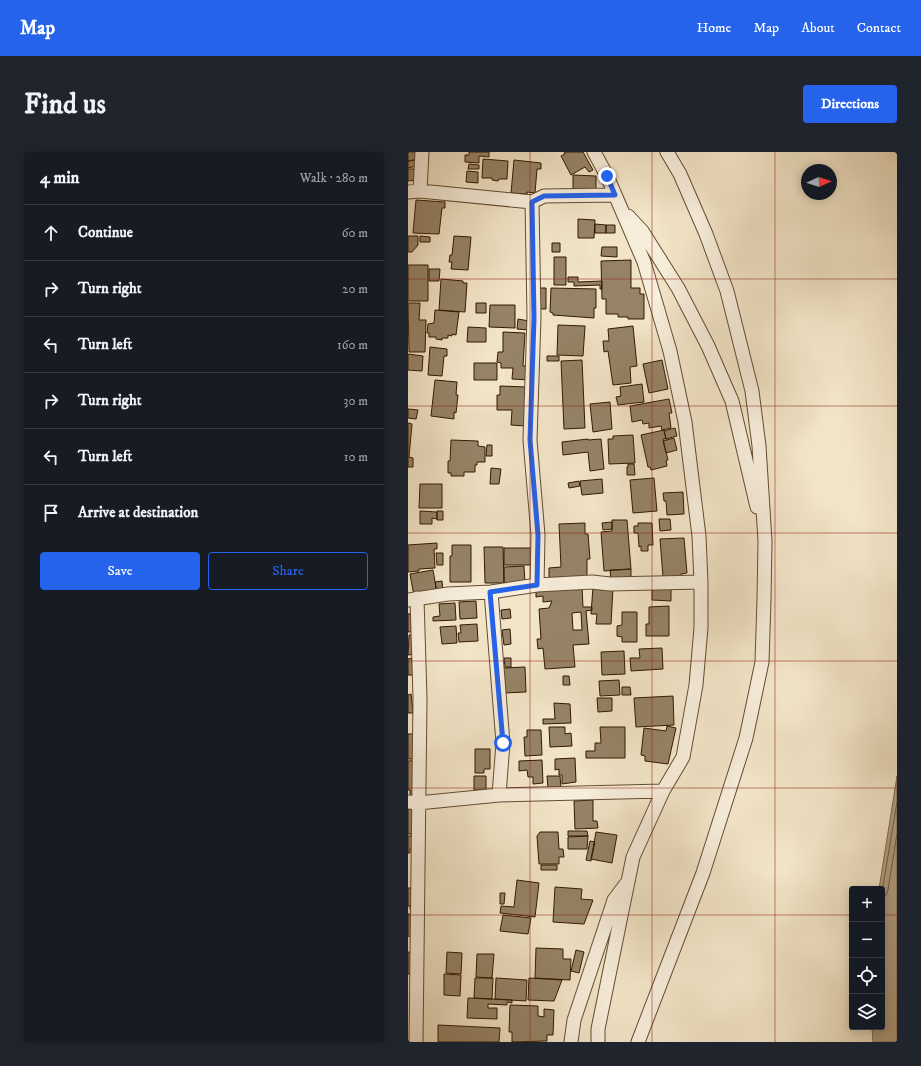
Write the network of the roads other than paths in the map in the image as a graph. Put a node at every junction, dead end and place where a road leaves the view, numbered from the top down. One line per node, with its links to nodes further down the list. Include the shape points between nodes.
1 (422, 152): 4 (street)
2 (594, 152): 5 (street)
3 (667, 152): 8 (street, via 680,174 706,234 727,291 739,335 752,390 759,446)
4 (414, 192): 6 (street)
5 (615, 195): 6 (street, via 544,196); 7 (street)
6 (532, 202): 10 (street, via 534,318 530,440 538,535)
7 (621, 209): 8 (street, via 642,231 678,288 714,358 732,401); 9 (street, via 644,262 672,359 685,422)
8 (765, 541): 20 (street, via 762,662 746,738 703,873)
9 (701, 582): 10 (street); 13 (street, via 701,628 696,685 682,757)
10 (537, 585): 11 (street)
11 (490, 592): 12 (street); 14 (street, via 503,743)
12 (412, 599): 15 (street, via 420,698)
13 (663, 791): 14 (street); 16 (street, via 633,857)
14 (499, 795): 15 (street)
15 (413, 802): 17 (street)
16 (628, 881): 18 (street, via 614,900 574,1020); 19 (street, via 598,1029)
17 (416, 1042)
18 (571, 1042)
19 (598, 1042)
20 (638, 1042)

